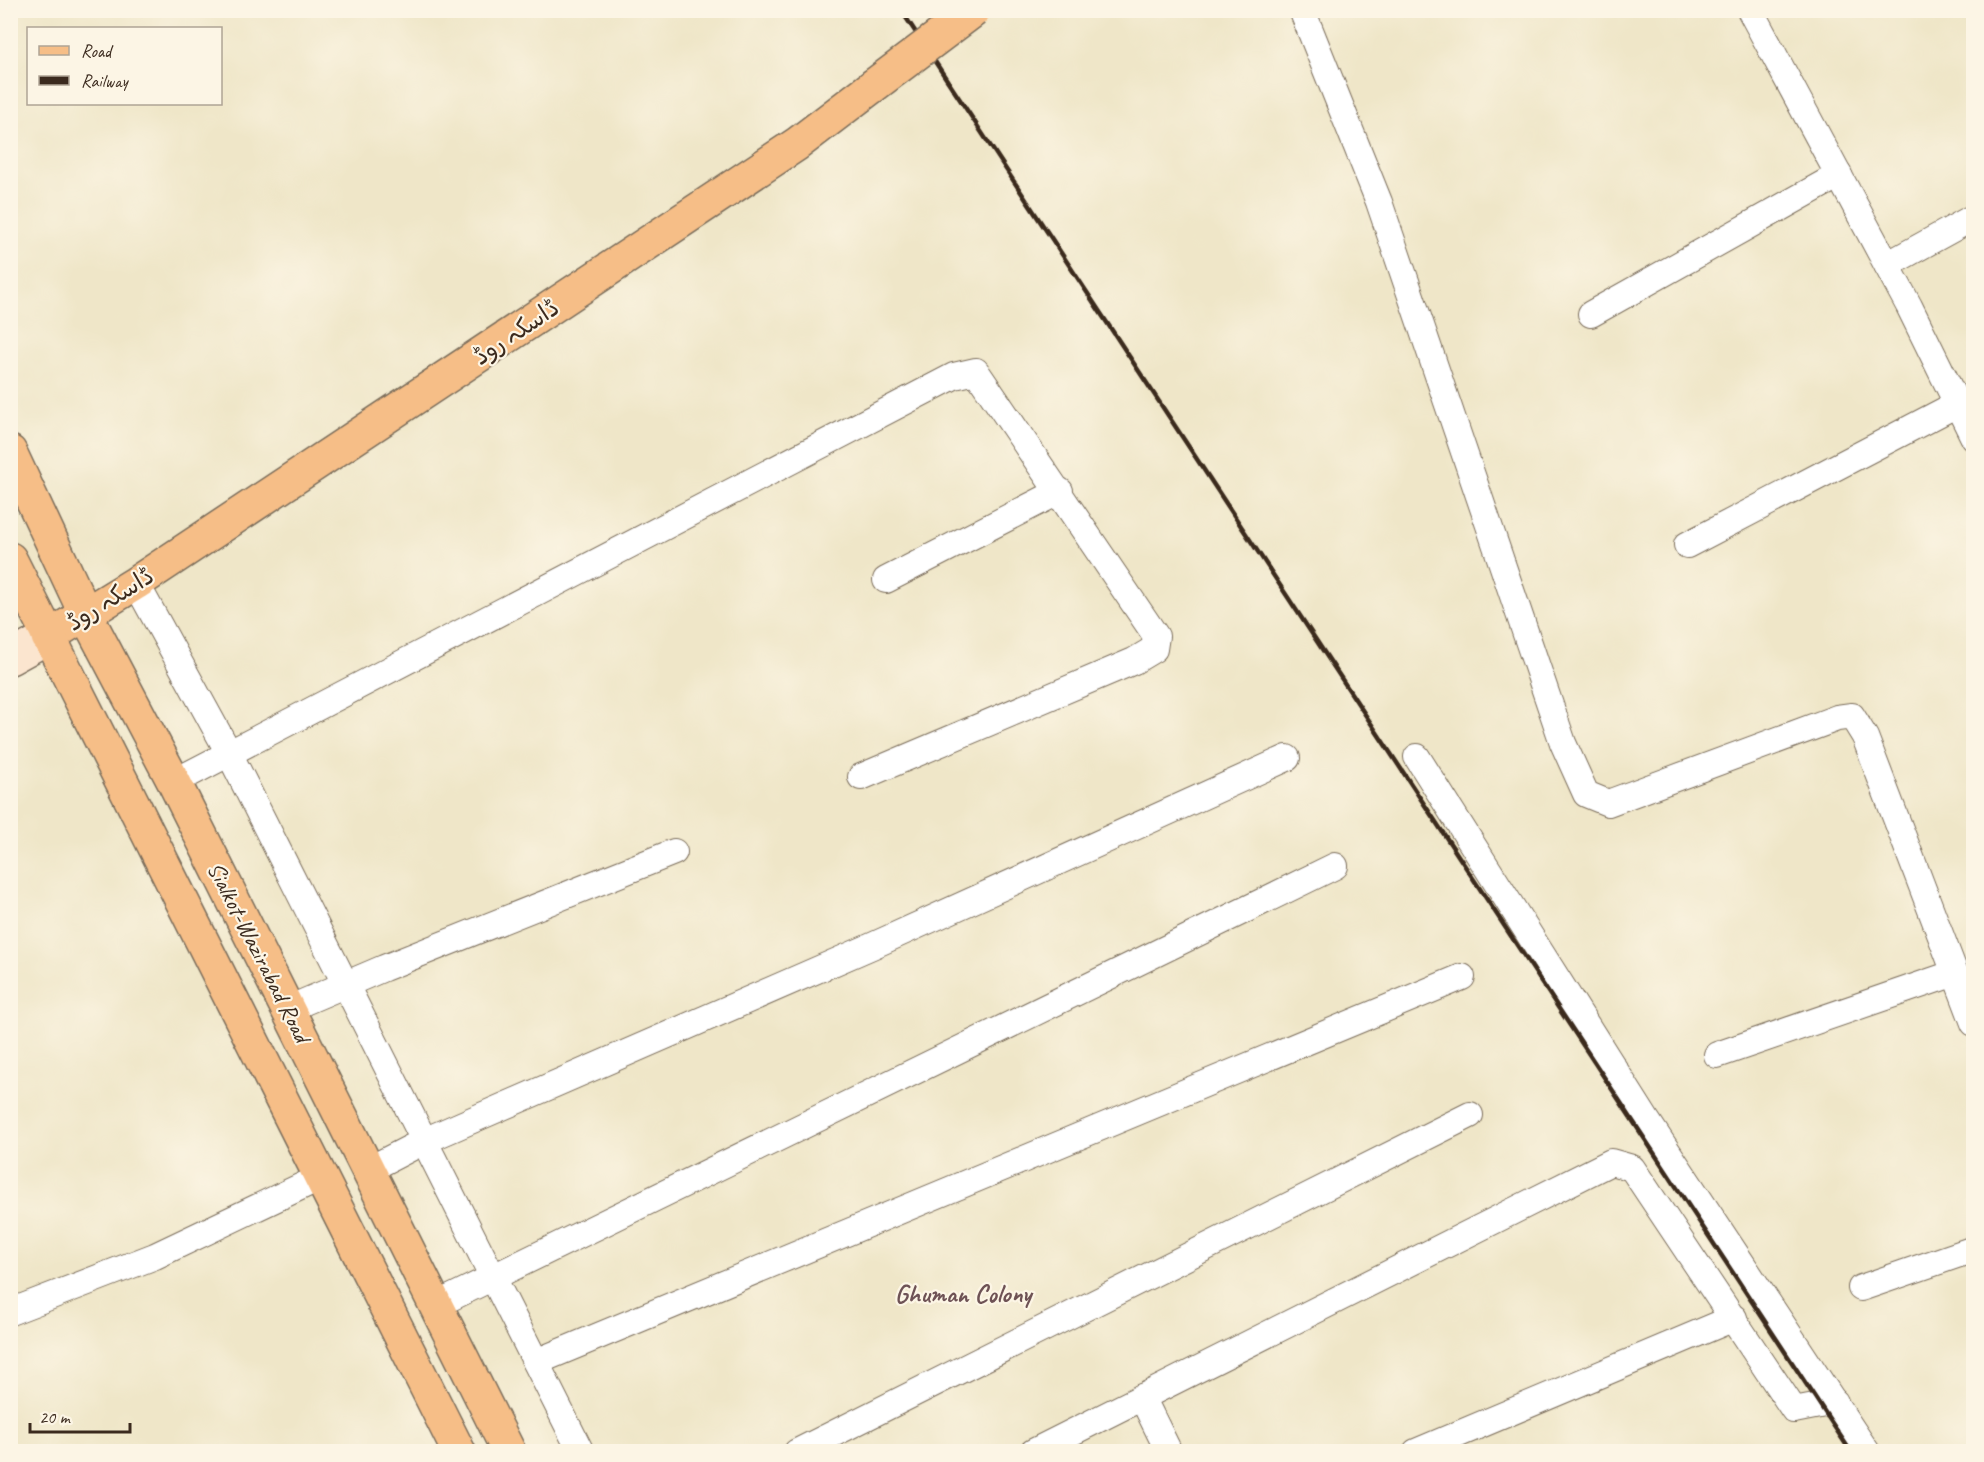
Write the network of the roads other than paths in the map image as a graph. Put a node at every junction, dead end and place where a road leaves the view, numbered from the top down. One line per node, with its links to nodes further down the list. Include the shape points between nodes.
1 (974, 10): 15 (main road, ڈاسکہ روڈ, bridge, via 797,144)
2 (1302, 10): 26 (street, via 1379,202 1563,743 1586,794 1608,803 1852,716 1865,737)
3 (1755, 12): 4 (street)
4 (1839, 175): 6 (street); 7 (street)
5 (1974, 217): 6 (street)
6 (1887, 265): 8 (street)
7 (1592, 314)
8 (1957, 404): 9 (street); 12 (street)
9 (1974, 438)
10 (10, 452): 16 (main road, Sialkot-Wazirabad Road)
11 (1060, 491): 14 (street); 19 (street, via 976,371 954,376); 22 (street, via 1156,636 1154,649)
12 (1687, 545)
13 (10, 559): 17 (main road, Sialkot-Wazirabad Road)
14 (886, 580)
15 (136, 583): 16 (main road, ڈاسکہ روڈ); 19 (street)
16 (86, 615): 17 (main road, ڈاسکہ روڈ); 23 (main road, Sialkot-Wazirabad Road)
17 (48, 638): 18 (main road); 35 (main road, Sialkot-Wazirabad Road)
18 (10, 658)
19 (229, 753): 23 (street); 28 (street)
20 (1417, 757): 44 (street, via 1646,1119)
21 (1287, 758): 33 (street, via 872,946)
22 (861, 777)
23 (174, 782): 29 (main road, Sialkot-Wazirabad Road)
24 (674, 852): 28 (street)
25 (1335, 866): 37 (street)
26 (1955, 973): 30 (street); 31 (street)
27 (1462, 977): 42 (street)
28 (345, 984): 29 (street); 33 (street)
29 (288, 1009): 34 (main road, Sialkot-Wazirabad Road)
30 (1974, 1023)
31 (1717, 1055)
32 (1470, 1115): 48 (street)
33 (424, 1141): 34 (street); 37 (street)
34 (368, 1170): 39 (main road, Sialkot-Wazirabad Road)
35 (321, 1177): 40 (street, via 155,1256); 45 (main road, Sialkot-Wazirabad Road)
36 (1974, 1249): 38 (street)
37 (493, 1278): 39 (street); 42 (street)
38 (1861, 1288)
39 (436, 1305): 46 (main road, Sialkot-Wazirabad Road)
40 (10, 1312)
41 (1734, 1318): 43 (street, via 1632,1168 1611,1162); 44 (street, via 1794,1410); 51 (street)
42 (536, 1362): 47 (street)
43 (1142, 1397): 49 (street); 50 (street)
44 (1835, 1402): 52 (street)
45 (459, 1452)
46 (509, 1452)
47 (581, 1452)
48 (797, 1452)
49 (1033, 1452)
50 (1169, 1452)
51 (1416, 1452)
52 (1868, 1452)

